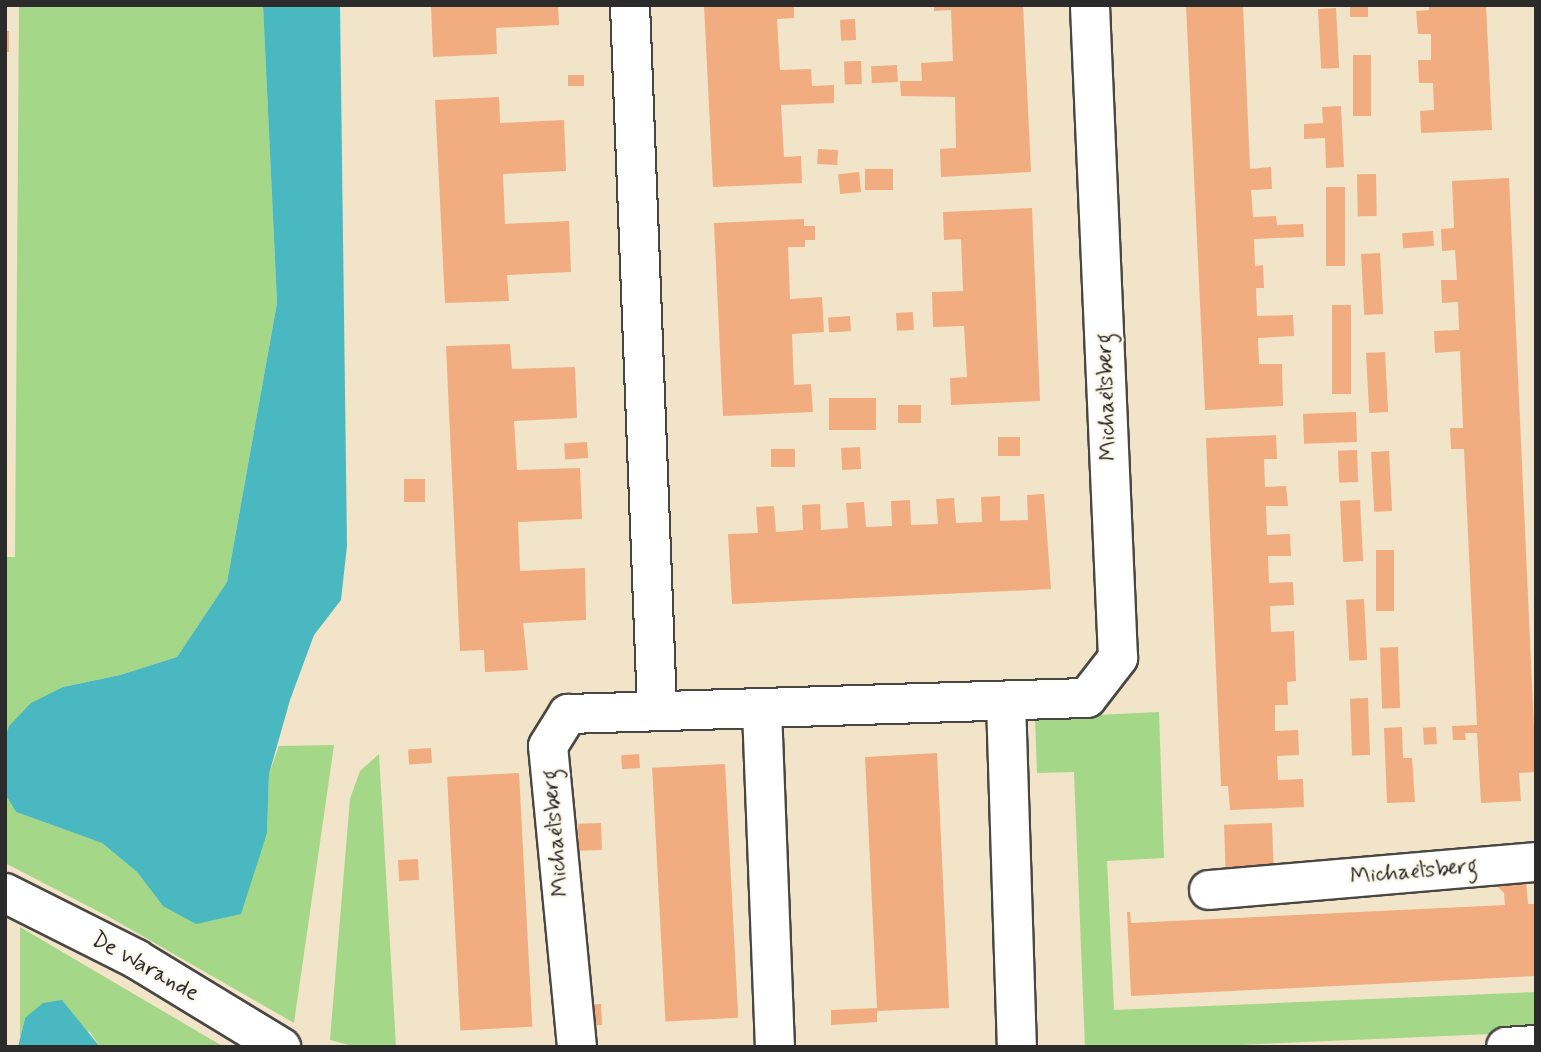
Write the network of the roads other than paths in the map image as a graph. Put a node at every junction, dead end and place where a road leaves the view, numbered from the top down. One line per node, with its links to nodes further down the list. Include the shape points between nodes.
1 (630, 5): 4 (street)
2 (1090, 5): 3 (street, Michaëlsberg, via 1118,658 1087,698)
3 (1006, 701): 5 (street, Michaëlsberg); 13 (street)
4 (657, 709): 5 (street, Michaëlsberg); 11 (street, Michaëlsberg, via 568,714 548,746)
5 (762, 710): 12 (street)
6 (1536, 862): 7 (street, Michaëlsberg)
7 (1209, 890)
8 (5, 893): 10 (street, De Warande, via 136,959)
9 (1536, 1045): 14 (street)
10 (281, 1047)
11 (577, 1047)
12 (775, 1047)
13 (1017, 1047)
14 (1506, 1047)

